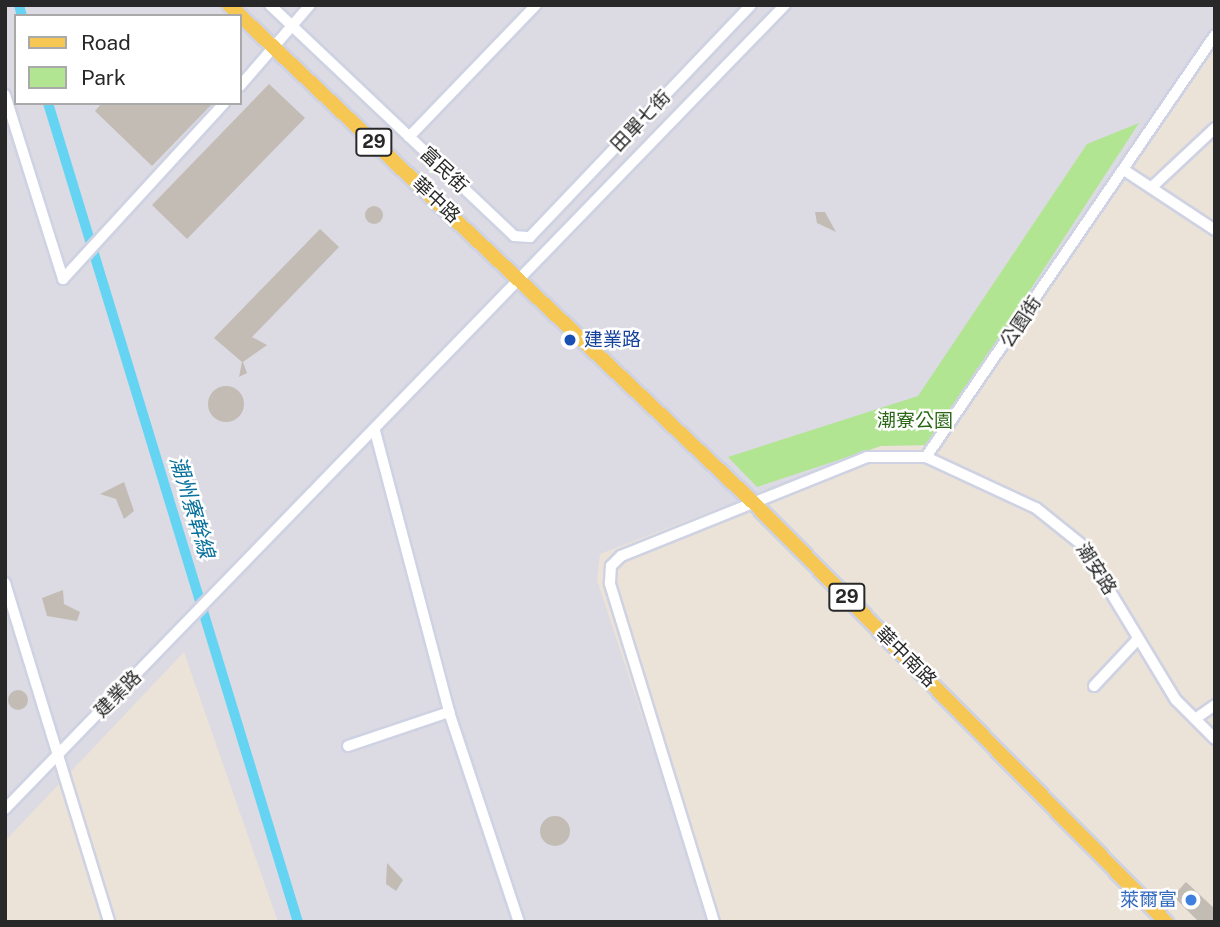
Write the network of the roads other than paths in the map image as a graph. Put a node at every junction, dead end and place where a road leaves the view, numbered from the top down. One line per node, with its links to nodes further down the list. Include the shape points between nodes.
1 (270, 5): 7 (street, 富民街)
2 (310, 5): 7 (street)
3 (536, 5): 14 (street)
4 (751, 5): 18 (street, 田單七街)
5 (785, 5): 19 (street, 建業路)
6 (242, 17): 9 (main road, 華中路 / 29)
7 (291, 25): 9 (street); 14 (street, 富民街)
8 (1215, 35): 15 (street, 公園街)
9 (274, 47): 10 (street); 19 (main road, 華中路 / 29)
10 (242, 84)
11 (5, 95): 12 (street, via 63,279)
12 (221, 105)
13 (1215, 128): 16 (street)
14 (409, 137): 18 (street, 富民街, via 514,236)
15 (1124, 170): 16 (street); 21 (street, 公園街)
16 (1153, 186): 17 (street)
17 (1215, 230)
18 (530, 237)
19 (520, 279): 20 (street, 建業路); 22 (main road, 華中南路 / 29)
20 (374, 431): 27 (street); 31 (street, 建業路)
21 (926, 457): 22 (street, via 867,457); 24 (street, 潮安路, via 1064,527 1096,564)
22 (754, 503): 35 (street, via 621,556 611,566 610,583); 36 (main road, 華中南路 / 29)
23 (5, 583): 31 (street)
24 (1137, 640): 25 (street); 28 (street, 潮安路)
25 (1094, 686)
26 (1215, 705): 28 (street)
27 (449, 712): 30 (street); 34 (street)
28 (1195, 719): 29 (street, 潮安路)
29 (1215, 739)
30 (348, 746)
31 (57, 757): 32 (street, 建業路); 33 (street)
32 (5, 808)
33 (108, 922)
34 (519, 922)
35 (714, 922)
36 (1166, 922)

